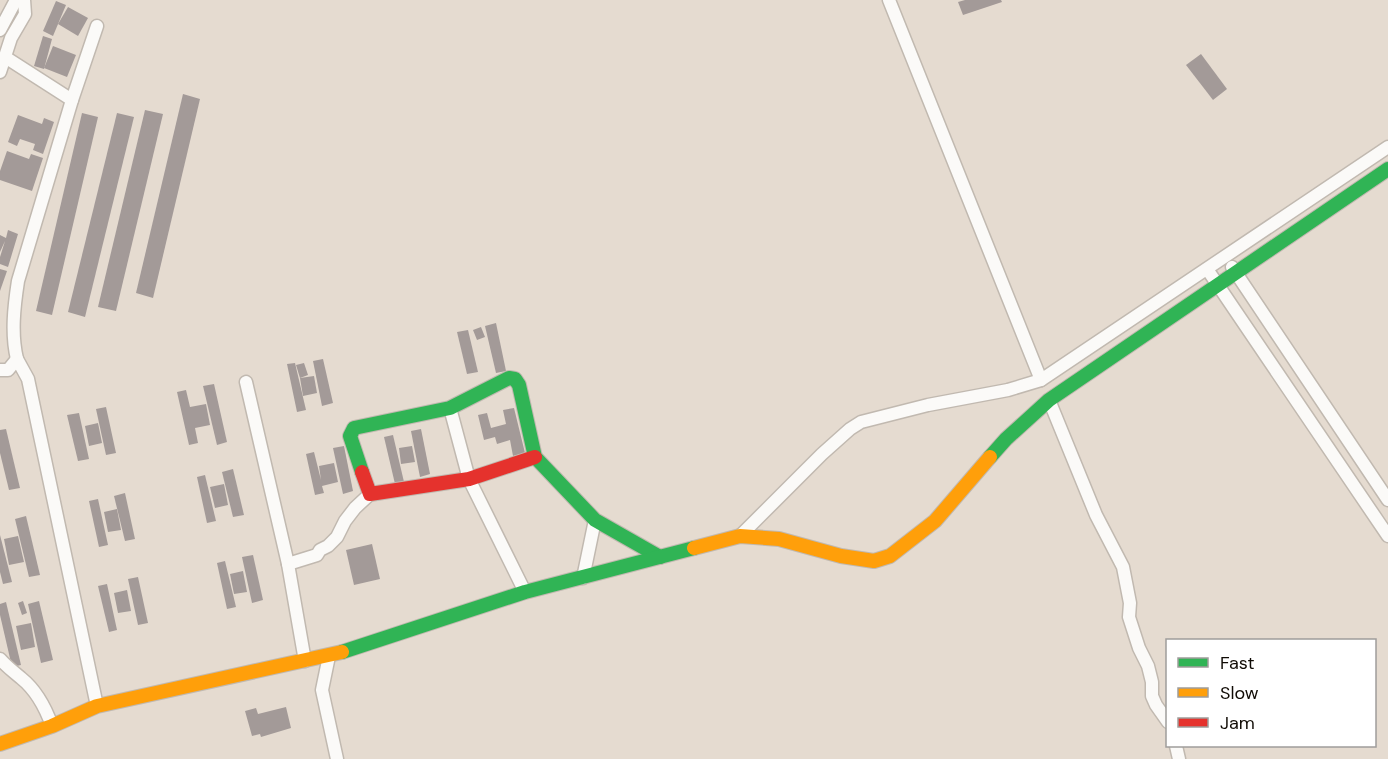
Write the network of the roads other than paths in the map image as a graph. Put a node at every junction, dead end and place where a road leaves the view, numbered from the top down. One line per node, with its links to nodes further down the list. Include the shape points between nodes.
1 (16, 0): 5 (street)
2 (24, 0): 6 (street, via 25,14)
3 (889, 0): 18 (street)
4 (97, 27): 8 (street)
5 (0, 30)
6 (5, 57): 7 (street); 8 (street)
7 (0, 72)
8 (72, 100): 15 (street, via 18,281 14,306)
9 (1388, 147): 11 (street)
10 (1388, 169): 13 (street)
11 (1225, 257): 12 (street); 13 (street)
12 (1207, 269): 14 (street); 18 (street)
13 (1235, 273): 14 (street); 25 (street)
14 (1218, 285): 20 (street); 28 (street)
15 (17, 359): 16 (street); 17 (street)
16 (4, 370): 17 (street)
17 (28, 379): 36 (street)
18 (1041, 380): 27 (street, via 861,422 822,454)
19 (246, 382): 30 (street)
20 (1049, 400): 27 (street, via 1006,439 935,521 890,556 874,561 779,539); 37 (street, via 1096,515 1123,567 1129,617 1148,666 1152,696)
21 (450, 408): 22 (street, via 509,378 515,379); 23 (street); 24 (street, via 351,431)
22 (535, 457): 23 (street); 26 (street)
23 (469, 479): 24 (street); 32 (street)
24 (370, 494): 30 (street, via 328,546 317,555)
25 (1388, 500)
26 (595, 520): 29 (street); 31 (street)
27 (740, 536): 29 (street)
28 (1388, 536)
29 (660, 557): 31 (street)
30 (288, 564): 35 (street)
31 (583, 578): 32 (street)
32 (525, 592): 33 (street)
33 (329, 656): 35 (street); 40 (street, via 322,690)
34 (0, 659): 38 (street, via 37,697)
35 (304, 661): 36 (street)
36 (97, 706): 38 (street)
37 (1166, 720)
38 (52, 726): 39 (street)
39 (0, 744)
40 (337, 759)

